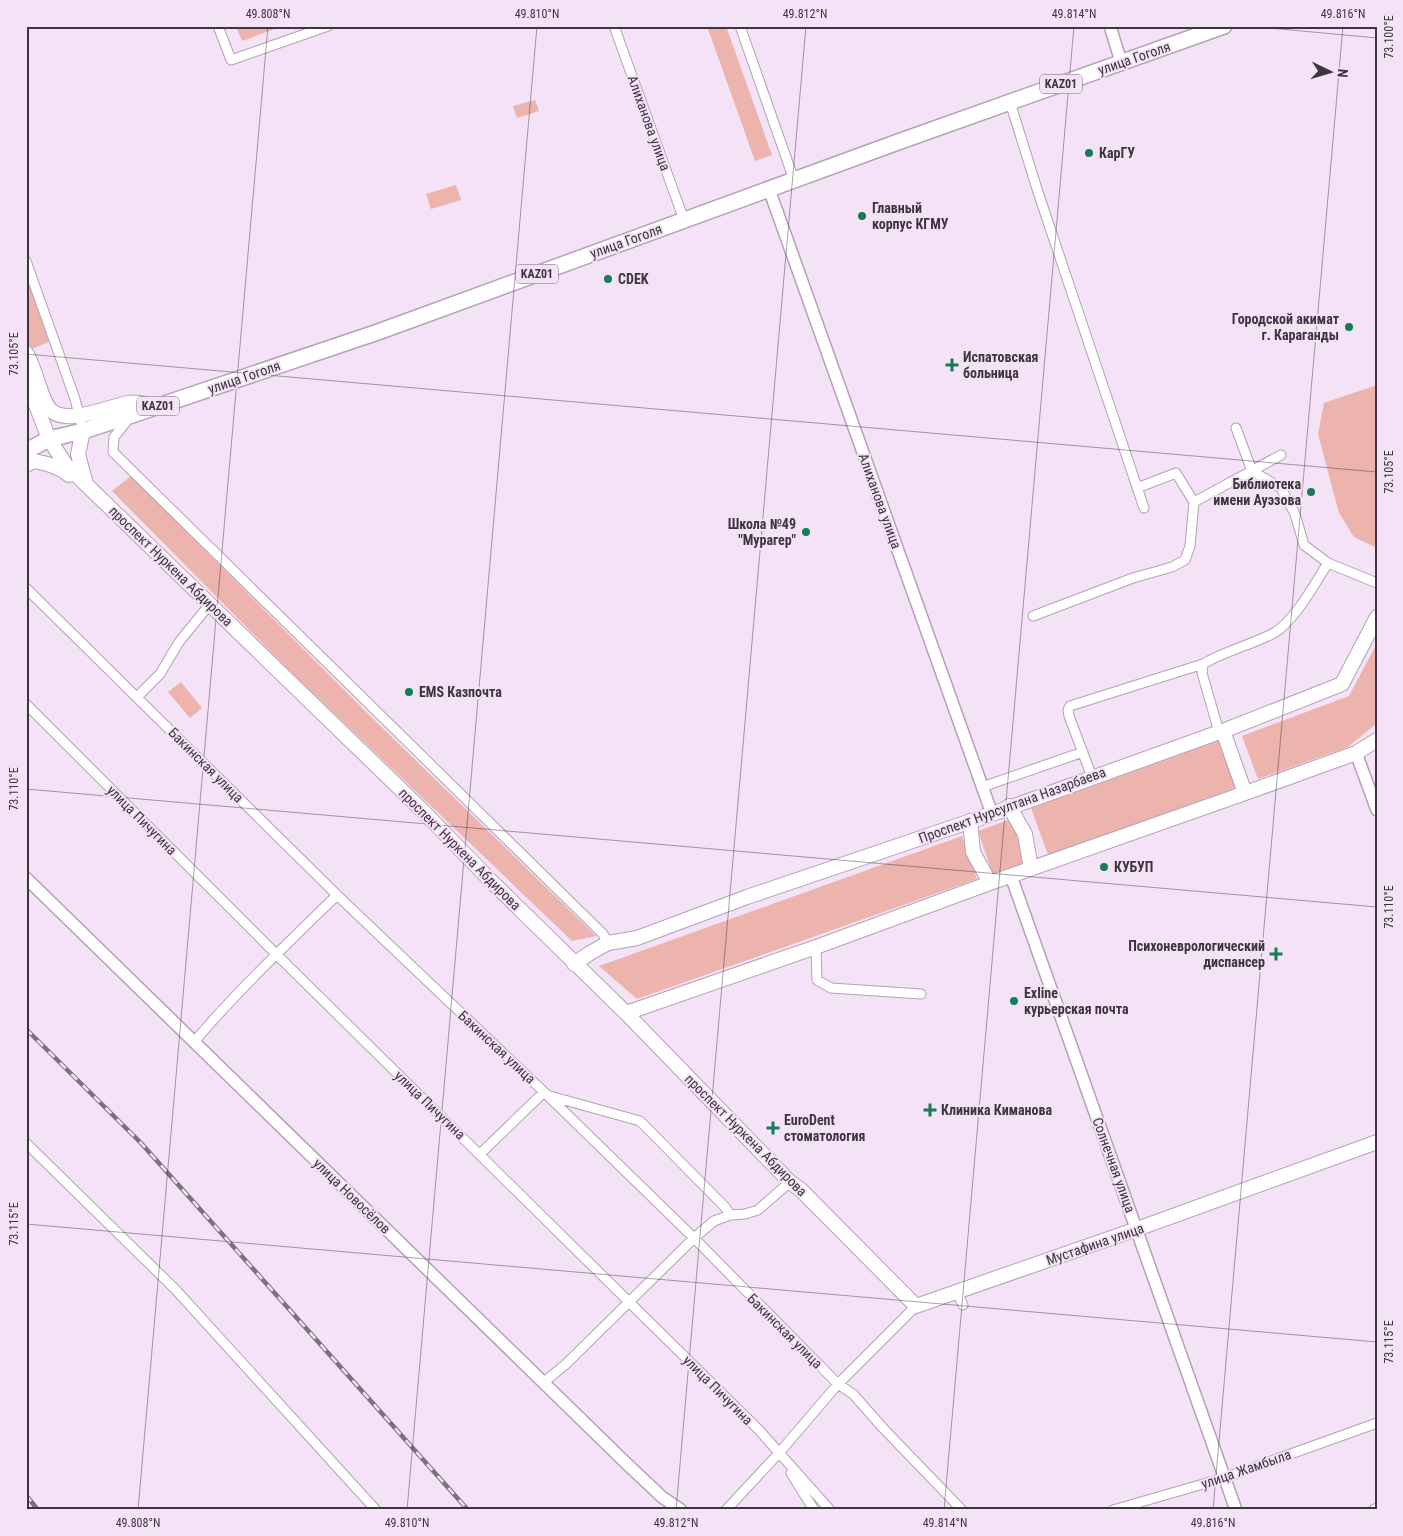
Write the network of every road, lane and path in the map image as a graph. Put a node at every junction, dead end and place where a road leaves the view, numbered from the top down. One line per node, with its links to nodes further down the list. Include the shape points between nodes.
1 (218, 26): 2 (street, via 231,60)
2 (328, 26)
3 (614, 26): 11 (street, Алиханова улица)
4 (740, 26): 9 (street)
5 (1110, 26): 7 (street)
6 (1224, 26): 7 (highway, улица Гоголя / KАZ01)
7 (1121, 62): 8 (highway, улица Гоголя / KАZ01)
8 (1010, 102): 9 (highway, улица Гоголя / KАZ01); 26 (street)
9 (794, 180): 10 (highway, улица Гоголя / KАZ01)
10 (769, 189): 11 (highway, улица Гоголя / KАZ01); 43 (street, Алиханова улица)
11 (684, 220): 15 (highway, улица Гоголя / KАZ01, via 378,332)
12 (26, 261): 16 (street)
13 (26, 353): 16 (main road, via 49,408 59,415)
14 (26, 379): 20 (main road, проспект Нуркена Абдирова)
15 (158, 406): 16 (main road, via 130,402); 17 (highway, улица Гоголя / KАZ01)
16 (80, 415): 19 (street)
17 (132, 415): 19 (highway, улица Гоголя / KАZ01); 54 (street, via 114,437 113,452 603,934)
18 (1236, 428): 24 (street)
19 (83, 431): 20 (highway, улица Гоголя / KАZ01); 25 (main road, via 78,454)
20 (49, 439): 21 (highway, улица Гоголя / KАZ01); 25 (main road, проспект Нуркена Абдирова, via 66,465)
21 (26, 451)
22 (1281, 455): 24 (street)
23 (26, 465): 25 (main road, via 34,461 56,466)
24 (1252, 470): 27 (street); 29 (street, via 1281,488 1295,514 1304,545)
25 (83, 481): 32 (main road, проспект Нуркена Абдирова)
26 (1137, 488): 27 (street, via 1176,473); 28 (street)
27 (1194, 502): 33 (street, via 1190,546 1185,560)
28 (1144, 508)
29 (1328, 564): 30 (street); 35 (street, via 1296,612 1276,632)
30 (1377, 583)
31 (26, 588): 36 (street, Бакинская улица)
32 (210, 604): 36 (street, via 160,674); 57 (main road, проспект Нуркена Абдирова, via 420,808)
33 (1033, 616)
34 (1377, 617): 38 (main road, Проспект Нурсултана Назарбаева, via 1342,684)
35 (1203, 664): 38 (street, via 1202,673); 40 (street, via 1074,703 1068,710 1069,716)
36 (137, 697): 53 (street, Бакинская улица)
37 (26, 704): 56 (street, улица Пичугина)
38 (1221, 732): 42 (main road, Проспект Нурсултана Назарбаева); 44 (main road)
39 (1377, 740): 41 (main road)
40 (1083, 752): 42 (street); 43 (street)
41 (1356, 753): 44 (main road); 46 (street)
42 (1092, 777): 45 (main road, Проспект Нурсултана Назарбаева)
43 (982, 787): 47 (street, Алиханова улица)
44 (1246, 793): 49 (main road)
45 (1009, 806): 47 (main road, Проспект Нурсултана Назарбаева); 49 (main road, via 1026,834)
46 (1377, 810)
47 (992, 814): 48 (main road, Проспект Нурсултана Назарбаева)
48 (970, 821): 52 (main road, via 973,852); 54 (main road, Проспект Нурсултана Назарбаева, via 637,938)
49 (1031, 869): 50 (main road)
50 (1011, 876): 52 (main road); 67 (street, Солнечная улица)
51 (26, 878): 60 (street, улица Новосёлов)
52 (990, 883): 55 (main road)
53 (336, 896): 56 (street); 61 (street, Бакинская улица)
54 (608, 943): 57 (main road, Проспект Нурсултана Назарбаева)
55 (816, 947): 58 (street, via 817,980 831,988); 59 (main road)
56 (276, 954): 60 (street); 64 (street, улица Пичугина)
57 (574, 964): 59 (main road, проспект Нуркена Абдирова)
58 (922, 994)
59 (626, 1013): 65 (main road, проспект Нуркена Абдирова)
60 (194, 1042): 73 (street, улица Новосёлов)
61 (546, 1093): 64 (street); 66 (street, via 640,1120); 68 (street, Бакинская улица)
62 (1377, 1142): 67 (main road, Мустафина улица)
63 (26, 1143): 80 (street, via 175,1289)
64 (480, 1154): 70 (street, улица Пичугина)
65 (790, 1182): 66 (street, via 758,1210); 72 (main road, проспект Нуркена Абдирова)
66 (730, 1215): 68 (street, via 714,1221)
67 (1137, 1229): 69 (main road, Мустафина улица); 77 (street, Солнечная улица)
68 (694, 1238): 70 (street); 74 (street, Бакинская улица)
69 (957, 1292): 71 (street); 72 (main road, Мустафина улица)
70 (629, 1302): 73 (street); 76 (street, улица Пичугина)
71 (963, 1305)
72 (916, 1306): 74 (street, Мустафина улица)
73 (544, 1382): 81 (street, улица Новосёлов, via 650,1486)
74 (838, 1384): 76 (street, Мустафина улица); 85 (street, Бакинская улица, via 853,1394)
75 (1377, 1422): 77 (street, улица Жамбыла)
76 (779, 1453): 82 (street, Мустафина улица); 83 (street); 84 (street, улица Пичугина)
77 (1224, 1478): 78 (street, улица Жамбыла); 87 (street, Солнечная улица)
78 (1135, 1506): 86 (street, улица Жамбыла)
79 (1377, 1508): 88 (street)
80 (376, 1510)
81 (681, 1510)
82 (726, 1510)
83 (814, 1510)
84 (830, 1510)
85 (962, 1510)
86 (1113, 1510)
87 (1236, 1510)
88 (1373, 1510)

